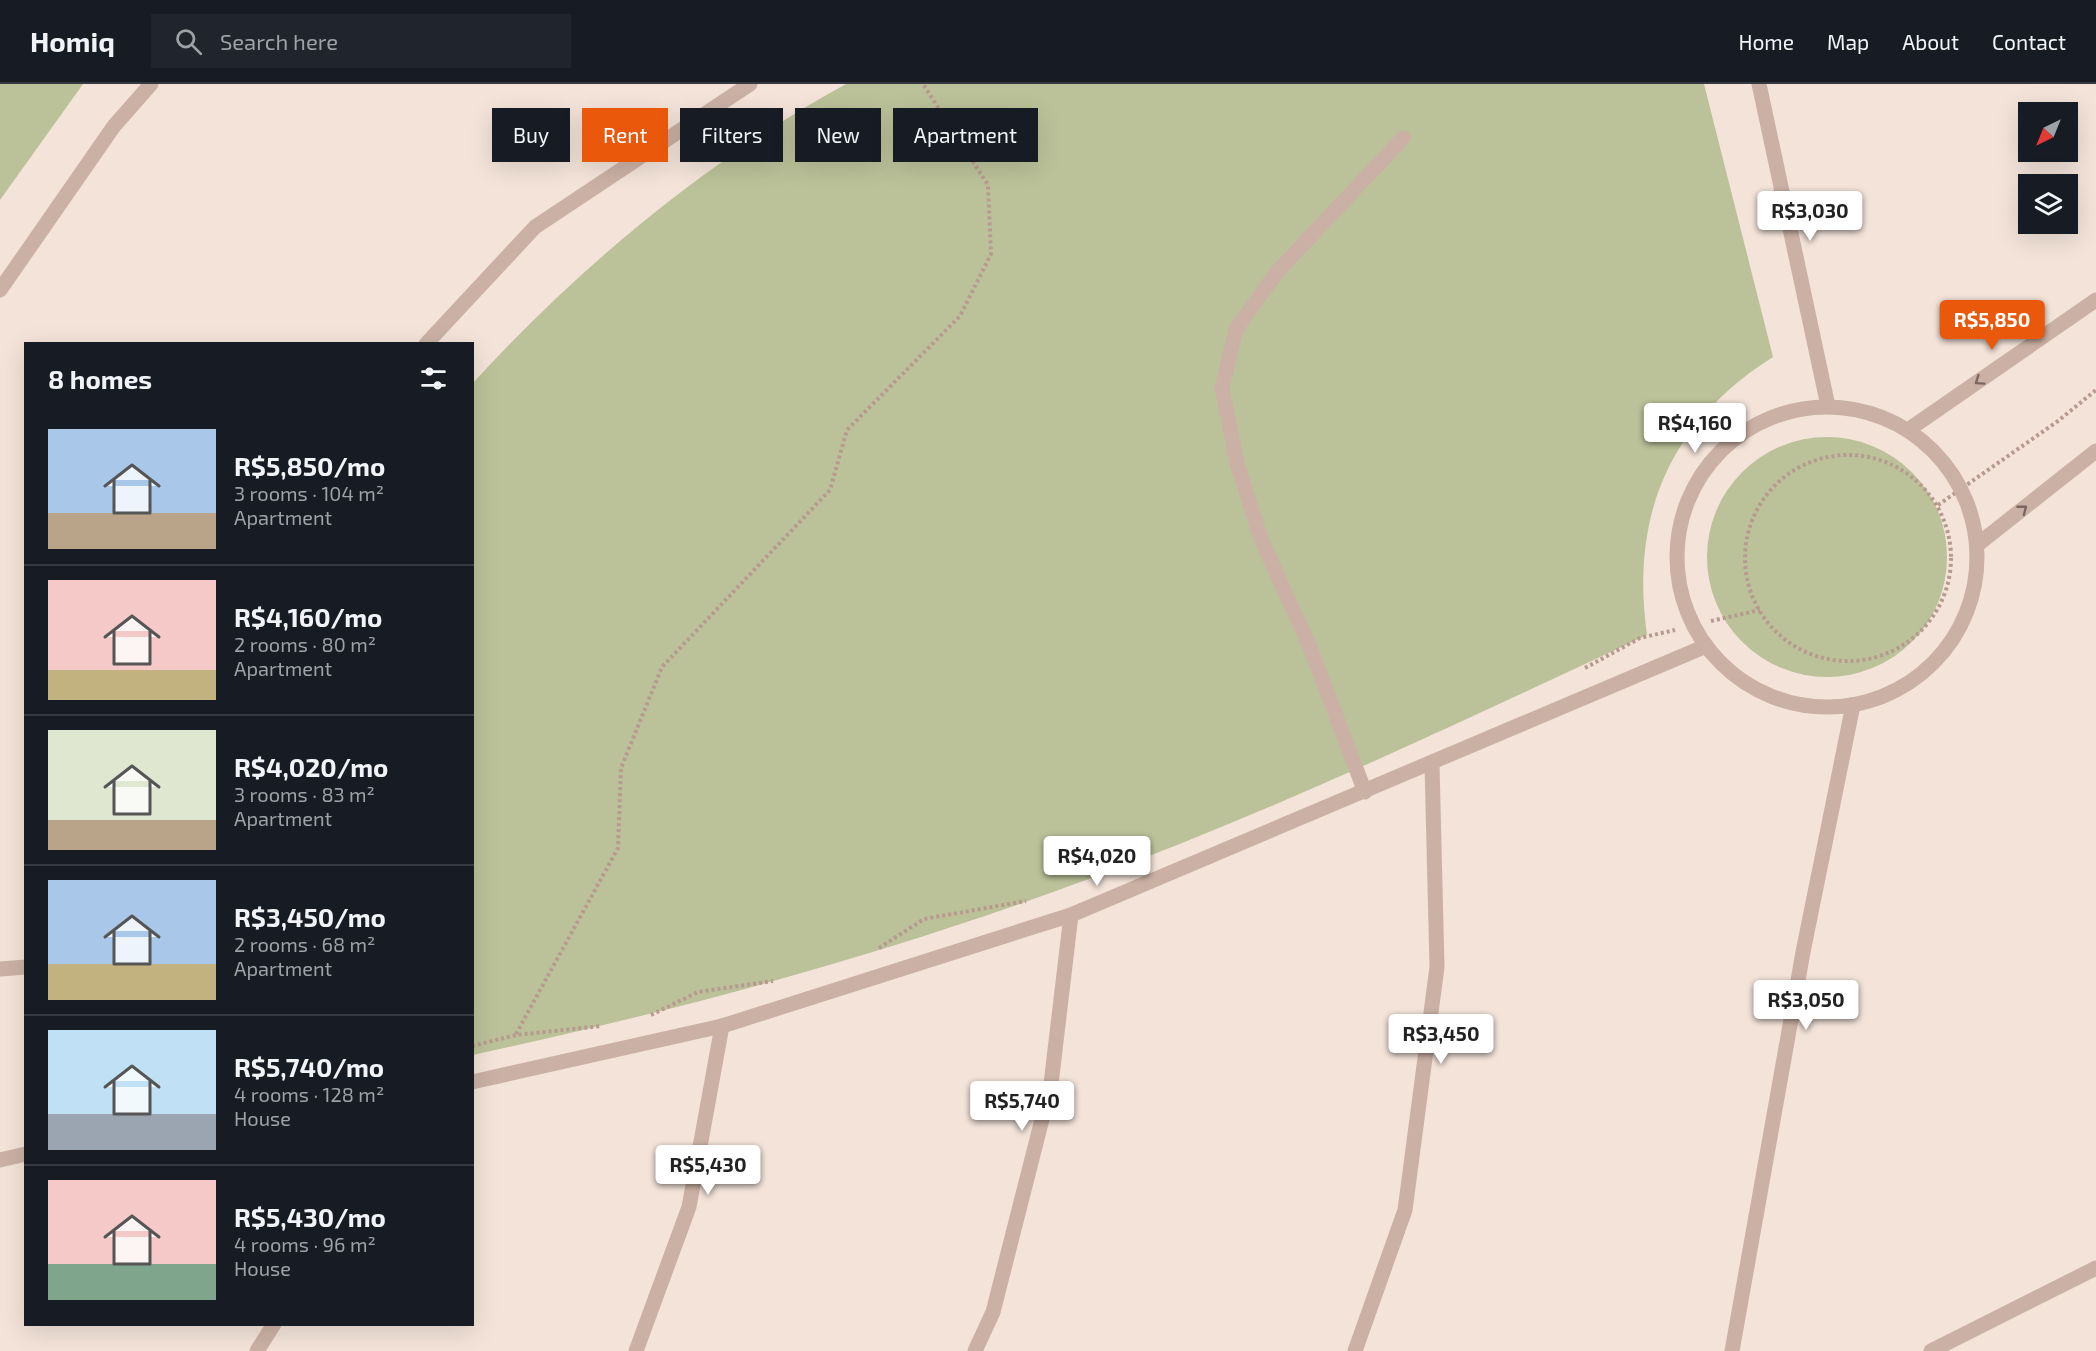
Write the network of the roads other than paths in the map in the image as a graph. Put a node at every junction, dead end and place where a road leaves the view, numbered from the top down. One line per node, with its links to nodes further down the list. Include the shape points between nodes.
1 (151, 84): 5 (street, via 114,126)
2 (750, 84): 7 (street, via 535,227)
3 (1759, 84): 8 (street)
4 (1403, 138): 15 (street, via 1277,272 1236,329 1222,388 1236,463 1261,539 1309,645)
5 (0, 290)
6 (2096, 300): 9 (street, one-way to 9)
7 (428, 342)
8 (1828, 406): 9 (street, via 1883,417); 12 (street, via 1792,411 1749,428 1708,464 1693,488 1677,541 1677,568 1682,596)
9 (1908, 430): 11 (street, via 1948,468 1961,489)
10 (2096, 451): 11 (street, one-way to 10)
11 (1977, 545): 13 (street, via 1972,600 1947,649 1905,686)
12 (1706, 646): 13 (street, via 1747,684 1772,696 1826,708); 14 (street)
13 (1853, 705): 29 (street, via 1803,952)
14 (1432, 764): 15 (street); 28 (street, via 1436,979 1404,1210)
15 (1365, 792): 16 (street)
16 (1071, 915): 19 (street); 27 (street, via 1051,1084 993,1312)
17 (24, 967): 18 (street)
18 (0, 969)
19 (722, 1026): 20 (street); 26 (street, via 689,1207)
20 (474, 1082)
21 (24, 1154): 22 (street)
22 (0, 1160)
23 (2096, 1268): 30 (street)
24 (273, 1326): 25 (street)
25 (257, 1351)
26 (636, 1351)
27 (975, 1351)
28 (1355, 1351)
29 (1732, 1351)
30 (1931, 1351)

